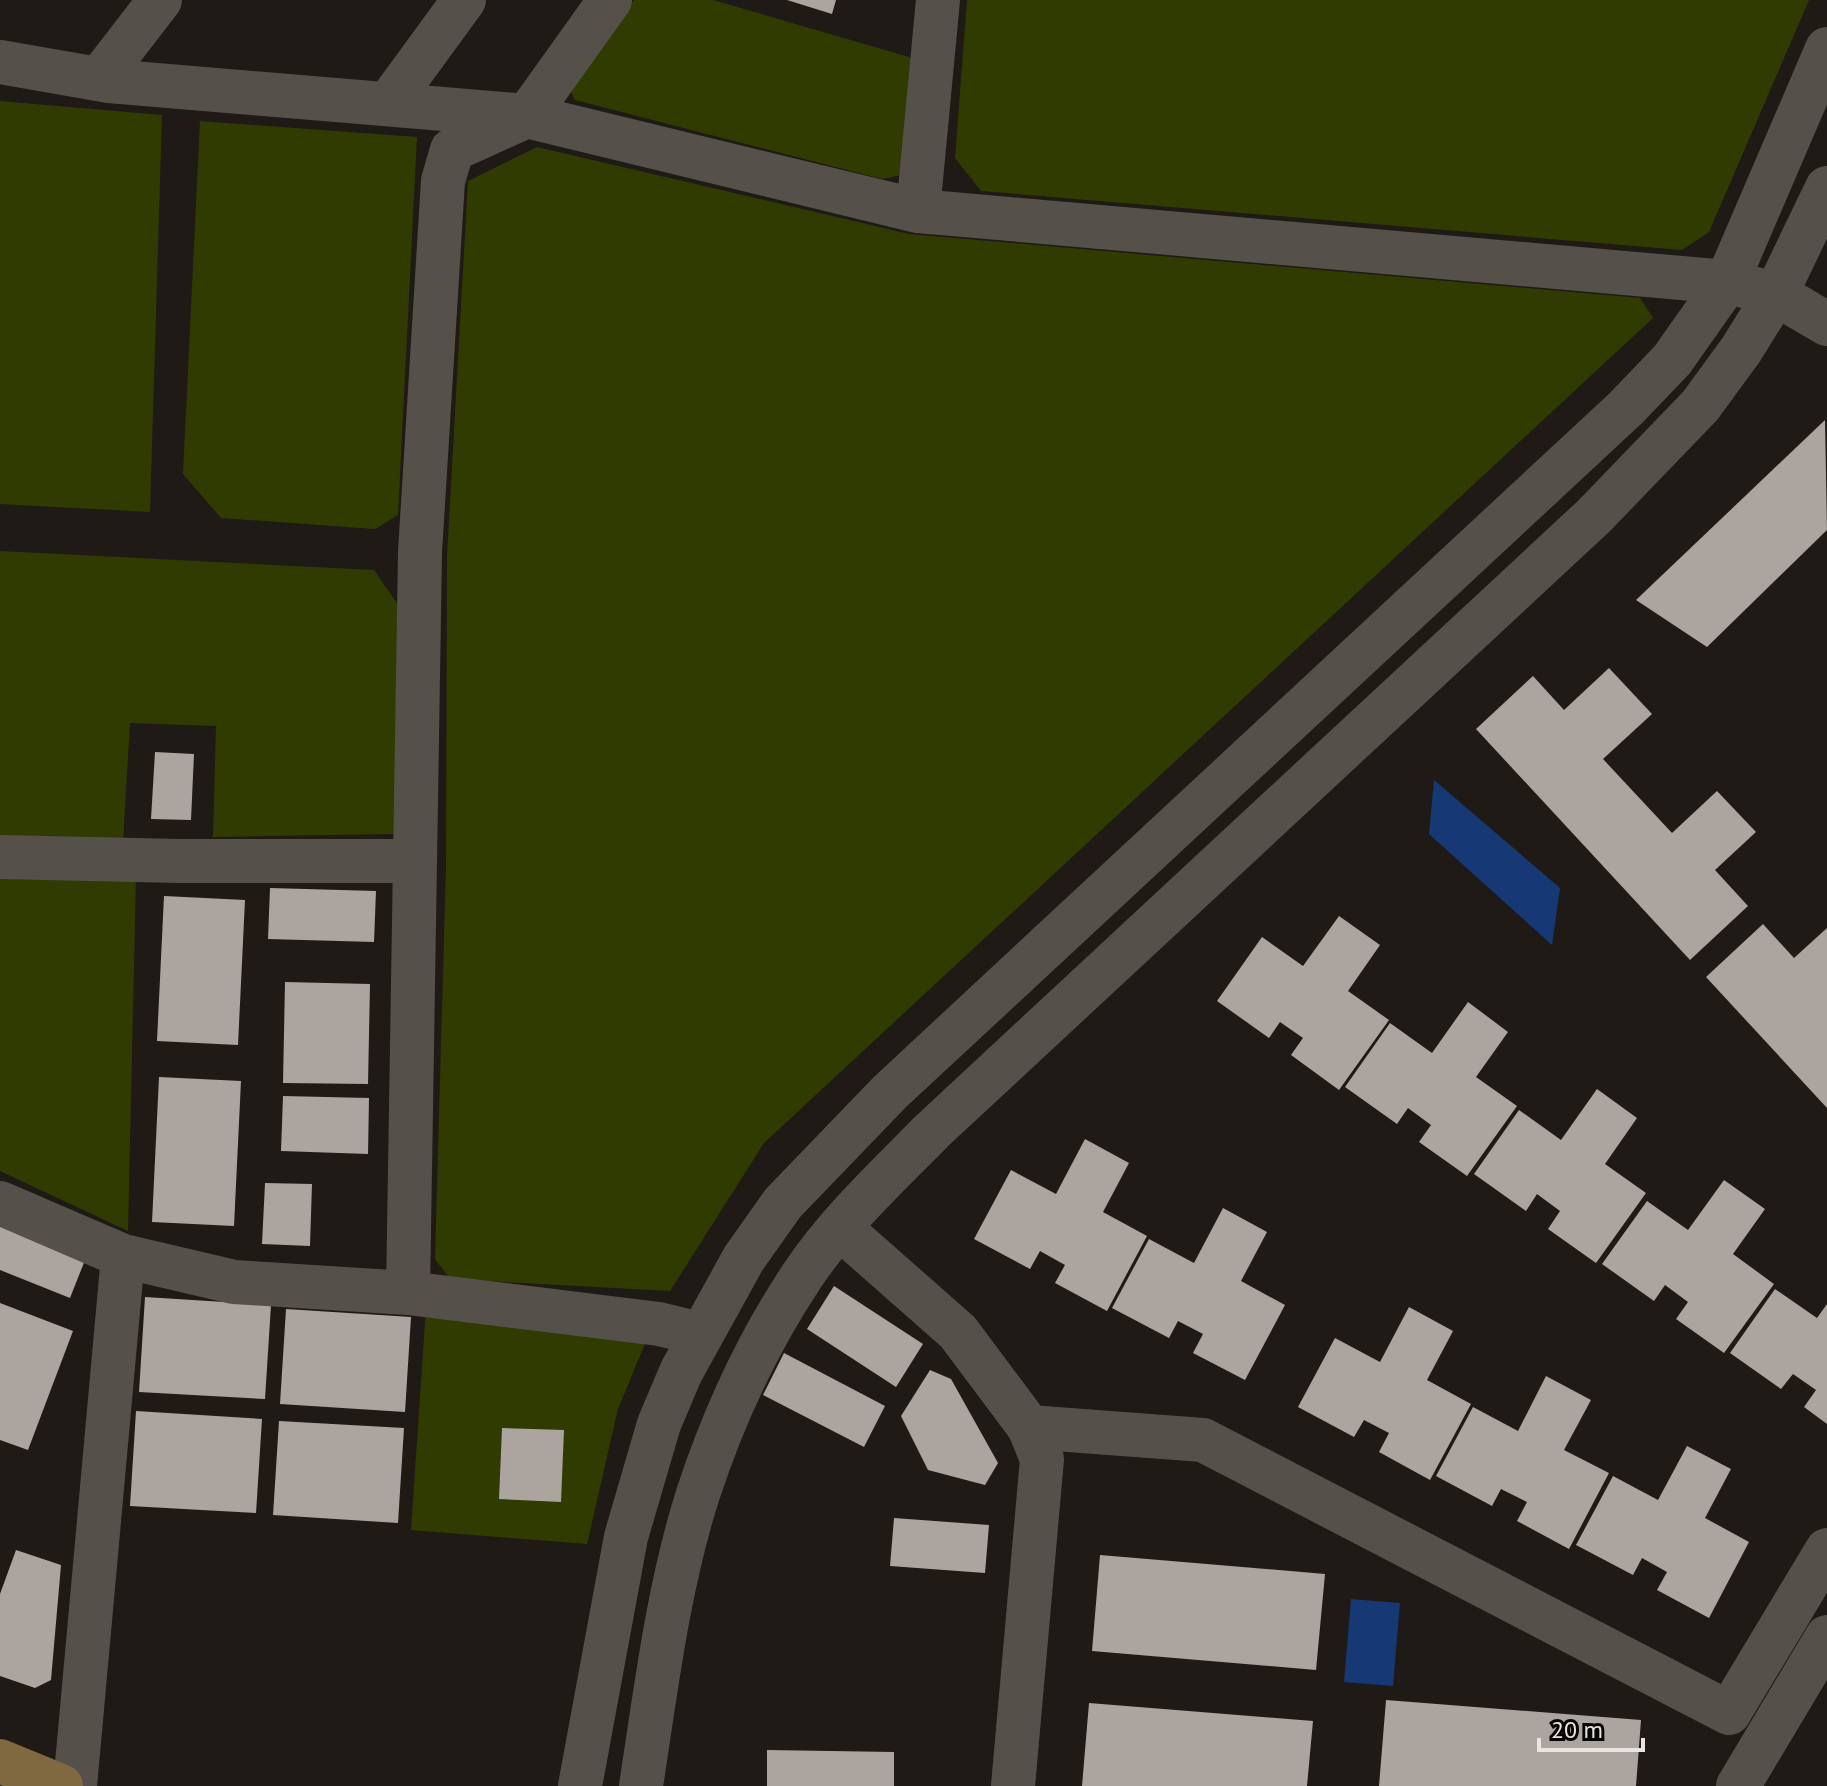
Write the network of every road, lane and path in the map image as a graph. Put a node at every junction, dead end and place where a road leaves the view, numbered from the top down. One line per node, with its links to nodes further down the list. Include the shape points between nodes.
1 (160, 0): 7 (street)
2 (464, 0): 8 (street)
3 (610, 0): 9 (street)
4 (938, 0): 11 (street)
5 (1827, 49): 12 (street)
6 (0, 62): 7 (street)
7 (99, 79): 8 (street)
8 (388, 104): 9 (street)
9 (527, 116): 11 (street); 16 (street, via 452,150 443,181 420,552)
10 (1827, 188): 13 (street)
11 (918, 211): 12 (street)
12 (1727, 282): 13 (street); 21 (street, via 1672,360 1626,408 890,1092 783,1203)
13 (1776, 294): 14 (street); 18 (street, via 1700,406 1594,516 932,1131)
14 (1827, 324)
15 (0, 857): 16 (street)
16 (415, 861): 20 (street)
17 (0, 1203): 19 (street)
18 (840, 1228): 22 (street, via 958,1332); 29 (street, via 803,1274 763,1341 699,1494 673,1598)
19 (123, 1256): 20 (street, via 234,1282); 27 (street)
20 (408, 1293): 21 (street, via 659,1324)
21 (700, 1334): 28 (street, via 659,1424 635,1500)
22 (1029, 1427): 23 (street, via 1203,1440 1729,1713); 30 (street, via 1042,1459)
23 (1827, 1550)
24 (1827, 1637): 31 (street)
25 (0, 1761): 26 (main road)
26 (61, 1786)
27 (75, 1786)
28 (580, 1786)
29 (641, 1786)
30 (1013, 1786)
31 (1738, 1786)

